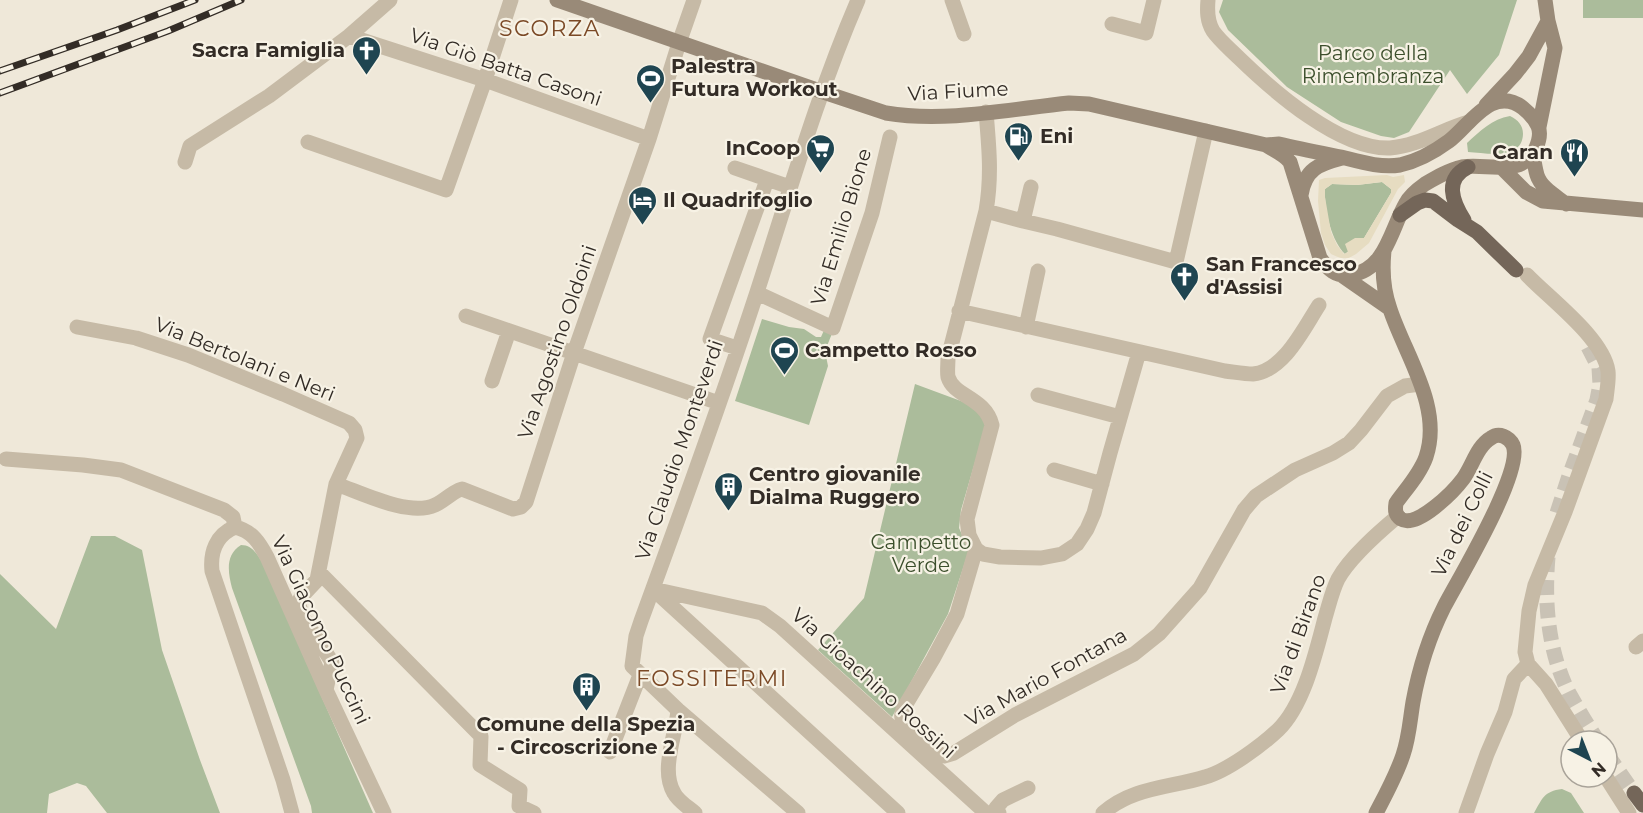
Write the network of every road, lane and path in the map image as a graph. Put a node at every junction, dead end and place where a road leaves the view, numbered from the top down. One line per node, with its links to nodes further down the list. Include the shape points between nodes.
1 (390, 0): 13 (street)
2 (511, 0): 15 (street)
3 (557, 0): 14 (main road, Via Fiume)
4 (694, 0): 14 (street, Via Agostino Oldoini)
5 (858, 0): 16 (street, Via Claudio Monteverdi)
6 (952, 0): 12 (street)
7 (1155, 0): 11 (street, via 1146,33)
8 (1208, 0): 19 (street, via 1208,20 1217,36 1282,97 1339,135 1389,148)
9 (1545, 0): 10 (main road)
10 (1548, 21): 17 (main road, via 1529,56); 20 (main road, via 1555,48)
11 (1112, 24)
12 (964, 34)
13 (349, 36): 15 (street, Via Giò Batta Casoni); 28 (street, via 269,96 190,146)
14 (679, 43): 16 (main road, Via Fiume); 23 (street, Via Agostino Oldoini)
15 (485, 80): 23 (street, Via Giò Batta Casoni); 24 (street, via 446,190)
16 (823, 92): 18 (main road, Via Fiume, via 886,113); 33 (street, Via Claudio Monteverdi)
17 (1481, 110): 19 (main road, Via Fiume); 20 (main road, Via Fiume, via 1499,102 1512,102 1521,106)
18 (986, 112): 21 (main road, Via Fiume, via 1070,103 1105,107); 38 (street, via 990,168)
19 (1469, 122): 27 (main road, Via Fiume, via 1428,155 1400,165)
20 (1539, 127): 26 (main road)
21 (1206, 131): 25 (main road, Via Fiume); 40 (street, via 1176,262)
22 (890, 137): 46 (street, Via Emilio Bione, via 872,213 833,328)
23 (649, 139): 56 (street, Via Agostino Oldoini)
24 (308, 142)
25 (1266, 145): 27 (main road, Via Fiume, via 1279,144); 35 (main road, Via Fiume, via 1285,156)
26 (1533, 154): 31 (main road, via 1519,165); 36 (main road, via 1540,181)
27 (1344, 158): 35 (main road, via 1313,170)
28 (185, 162)
29 (1468, 167): 31 (main road); 39 (main road, via 1451,170 1421,187); 41 (main road, via 1455,177 1453,189 1455,204)
30 (735, 168): 32 (street)
31 (1502, 168): 36 (main road, via 1538,199)
32 (767, 180): 33 (street); 54 (street, via 710,339)
33 (790, 187): 46 (street, Via Claudio Monteverdi)
34 (1031, 187): 40 (street)
35 (1301, 195): 45 (main road, Via Fiume, via 1320,258)
36 (1566, 204): 37 (main road)
37 (1643, 210)
38 (986, 211): 40 (street); 49 (street)
39 (1400, 215): 41 (main road, via 1417,203 1433,201); 42 (main road)
40 (1023, 221)
41 (1467, 225): 44 (main road)
42 (1384, 250): 45 (main road, via 1368,269); 48 (main road, via 1382,271)
43 (1038, 272): 52 (street)
44 (1521, 272): 71 (street, via 1588,333 1608,370 1606,399 1535,585 1525,652)
45 (1343, 276): 48 (main road)
46 (757, 293): 54 (street, Via Claudio Monteverdi)
47 (1319, 305): 55 (street, via 1284,357 1265,371 1225,371)
48 (1389, 308): 58 (main road)
49 (959, 311): 52 (street); 68 (street, via 948,358 948,377 955,388 979,403 992,425 967,519)
50 (466, 316): 53 (street)
51 (77, 327): 64 (street, Via Bertolani e Neri, via 136,338 188,356 349,423 357,438)
52 (1026, 327): 55 (street)
53 (508, 331): 56 (street); 57 (street)
54 (737, 348): 60 (street, Via Claudio Monteverdi)
55 (1139, 352): 61 (street)
56 (574, 353): 60 (street); 64 (street, Via Agostino Oldoini, via 524,505 518,509 462,489 436,505 414,509)
57 (492, 381)
58 (1420, 384): 66 (main road, via 1429,415 1430,439 1421,469 1396,503); 68 (street, Via Mario Fontana, via 1405,386 1387,396 1349,443 1295,470 1256,496 1200,588 1159,634 1134,654 944,756 911,733 902,718 903,709 957,614)
59 (1038, 395): 61 (street)
60 (719, 403): 70 (street, Via Claudio Monteverdi)
61 (1120, 417): 65 (street)
62 (6, 459): 67 (street, Via Giacomo Puccini, via 121,470 224,510 233,517)
63 (1054, 471): 65 (street)
64 (336, 484): 69 (street)
65 (1102, 484): 68 (street, via 1087,530 1077,544 1062,554 1000,557)
66 (1398, 516): 87 (street, Via di Birano, via 1338,578 1313,663 1292,711 1279,729 1223,770 1125,797); 88 (main road, Via dei Colli, via 1414,520 1445,498 1492,437 1501,435 1512,443 1512,470 1498,505 1444,608 1421,662 1403,755)
67 (235, 527): 73 (street, Via Giacomo Puccini, via 244,529 259,542); 79 (street, via 218,539 211,558 212,572)
68 (976, 549)
69 (319, 572): 73 (street, via 298,603 332,662); 81 (street, via 482,736 480,765 520,790 519,806)
70 (653, 589): 72 (street, Via Claudio Monteverdi, via 636,636 632,666); 84 (street); 85 (street, Via Gioachino Rossini, via 762,613)
71 (1528, 664): 75 (street, via 1546,684); 89 (street, via 1514,679)
72 (640, 675): 74 (street); 76 (street)
73 (326, 690): 80 (street, Via Giacomo Puccini)
74 (678, 710): 82 (street, via 667,774 674,794); 83 (street)
75 (1574, 729)
76 (610, 752)
77 (1028, 788): 86 (street, via 1003,800 996,808)
78 (1614, 789): 90 (street)
79 (292, 813)
80 (384, 813)
81 (534, 813)
82 (695, 813)
83 (798, 813)
84 (898, 813)
85 (986, 813)
86 (999, 813)
87 (1104, 813)
88 (1376, 813)
89 (1466, 813)
90 (1629, 813)

